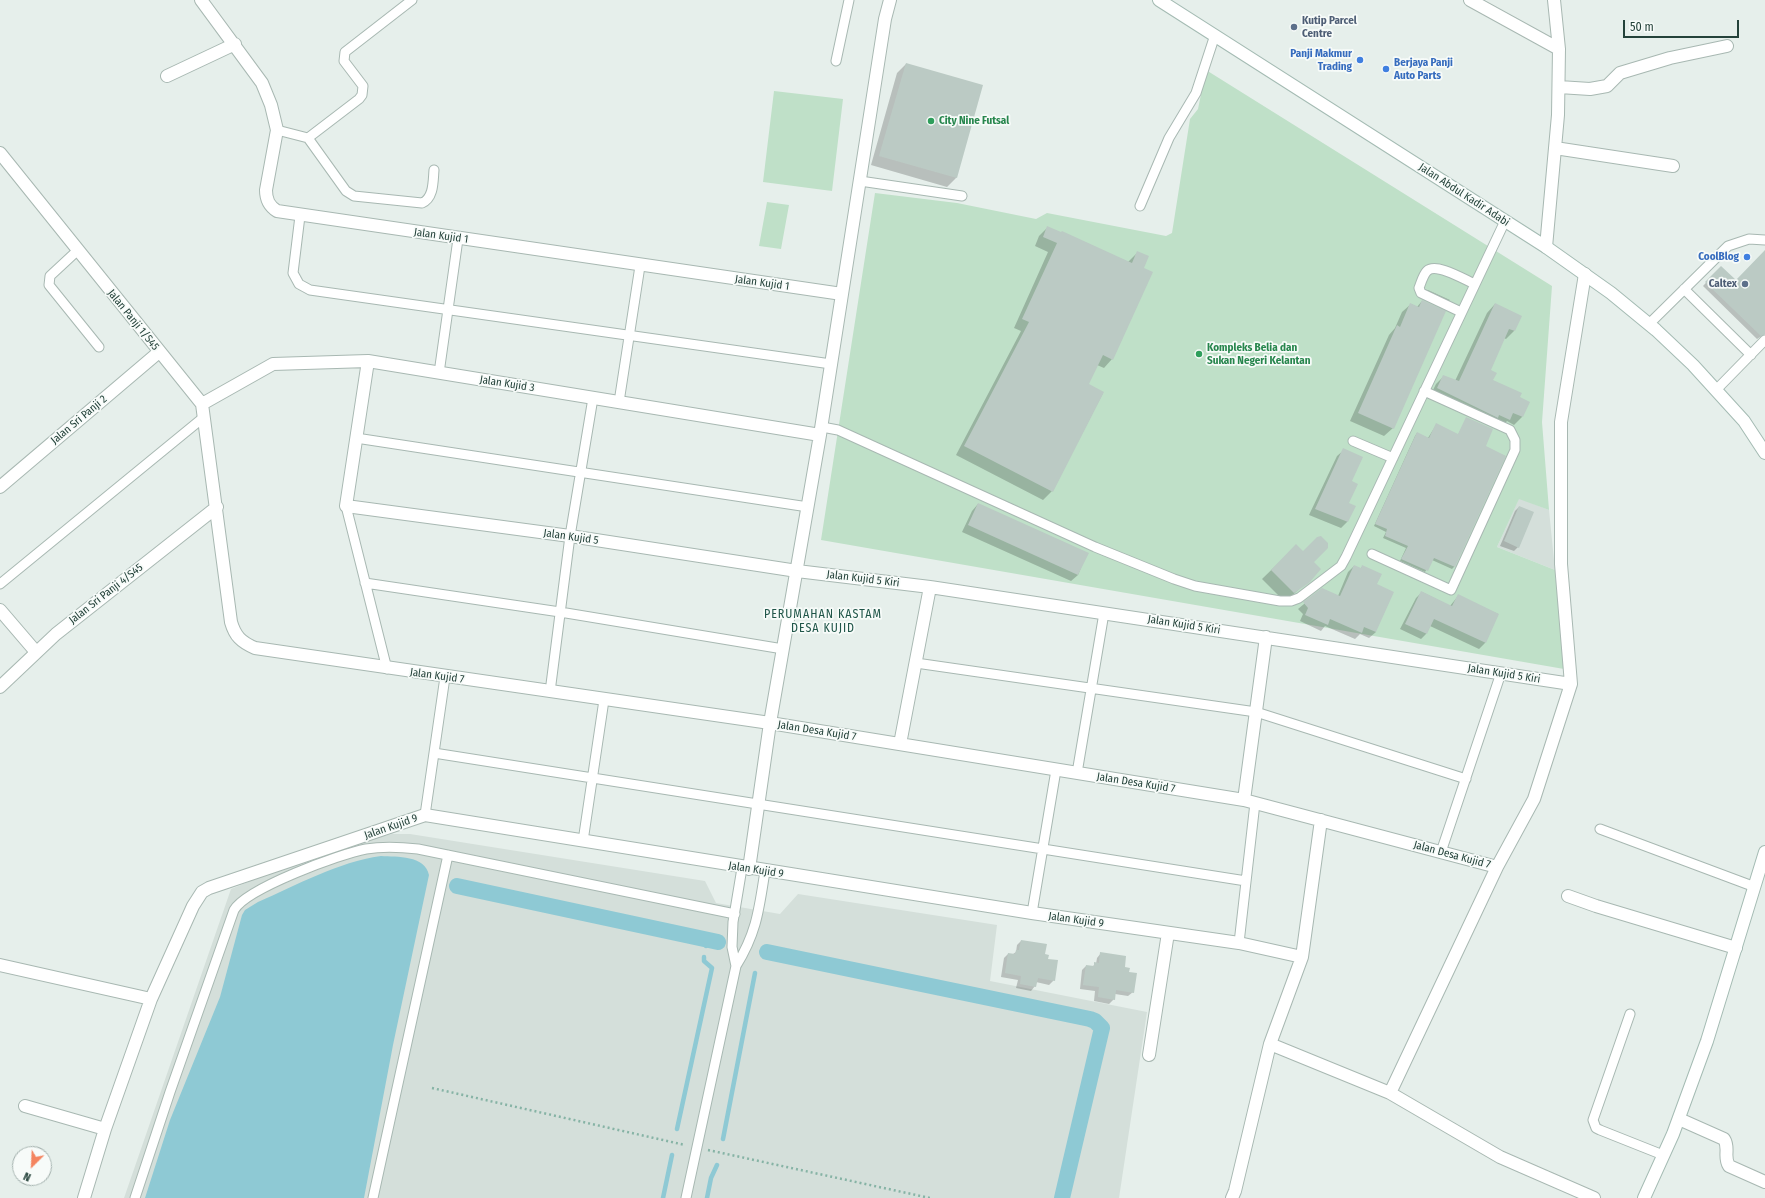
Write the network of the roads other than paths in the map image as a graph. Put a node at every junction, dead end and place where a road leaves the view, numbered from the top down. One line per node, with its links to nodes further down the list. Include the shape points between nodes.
1 (201, 0): 9 (street, Jalan Kujid 1)
2 (412, 0): 16 (lane, via 345,52 344,61 363,86 362,95)
3 (849, 0): 12 (lane)
4 (890, 0): 21 (street)
5 (1159, 0): 8 (street, Jalan Abdul Kadir Adabi)
6 (1470, 0): 11 (street)
7 (1554, 0): 11 (street)
8 (1214, 35): 23 (lane, via 1196,93 1169,138); 25 (street, Jalan Abdul Kadir Adabi)
9 (235, 44): 13 (street); 15 (street, Jalan Kujid 1, via 262,83)
10 (1727, 46): 14 (street, via 1670,58 1620,73 1607,86 1590,89)
11 (1559, 49): 14 (street)
12 (836, 61)
13 (167, 76)
14 (1559, 87): 17 (street)
15 (277, 130): 16 (lane); 24 (street, Jalan Kujid 1, via 266,197 272,208 277,211)
16 (308, 138): 20 (lane, via 346,191 354,196 422,203 431,194)
17 (1555, 148): 19 (street); 28 (street)
18 (0, 153): 29 (street, Jalan Panji 1/S45)
19 (1673, 166)
20 (434, 170)
21 (860, 181): 22 (lane); 34 (street)
22 (962, 196)
23 (1140, 206)
24 (300, 216): 26 (street, Jalan Kujid 1); 35 (lane, via 293,273 304,288)
25 (1505, 221): 28 (street, Jalan Abdul Kadir Adabi); 32 (lane)
26 (458, 239): 30 (street, Jalan Kujid 1); 35 (lane)
27 (1765, 240): 33 (lane, via 1749,239 1728,246)
28 (1546, 247): 31 (street, Jalan Abdul Kadir Adabi)
29 (78, 250): 40 (lane, via 50,276 49,285); 41 (street, Jalan Panji 1/S45)
30 (640, 266): 34 (street, Jalan Kujid 1); 38 (lane)
31 (1586, 274): 37 (street, Jalan Abdul Kadir Adabi); 80 (street, via 1561,422 1561,564)
32 (1475, 284): 36 (lane); 36 (lane, via 1439,268 1432,268 1426,272 1419,288 1421,293)
33 (1684, 289): 37 (lane); 42 (lane)
34 (842, 294): 44 (street)
35 (448, 310): 38 (lane); 45 (lane)
36 (1461, 312): 47 (lane)
37 (1649, 324): 46 (street, Jalan Abdul Kadir Adabi)
38 (629, 336): 44 (lane); 49 (lane)
39 (1765, 340): 42 (lane)
40 (99, 347)
41 (159, 352): 50 (street, Jalan Panji 1/S45); 60 (street, Jalan Sri Panji 2)
42 (1751, 355): 46 (lane)
43 (368, 361): 45 (street, Jalan Kujid 3); 50 (street, Jalan Kujid 3, via 273,364); 54 (street)
44 (831, 364): 53 (street)
45 (439, 373): 48 (street, Jalan Kujid 3)
46 (1716, 389): 52 (street, Jalan Abdul Kadir Adabi)
47 (1424, 390): 58 (lane); 65 (lane, via 1505,427 1513,433 1515,450 1451,590)
48 (593, 398): 49 (street, Jalan Kujid 3); 59 (lane)
49 (619, 402): 53 (street, Jalan Kujid 3)
50 (202, 404): 51 (street)
51 (204, 417): 63 (street); 68 (lane)
52 (1744, 420): 55 (street, Jalan Abdul Kadir Adabi); 57 (street, Jalan Abdul Kadir Adabi)
53 (821, 431): 58 (lane, via 838,430 1095,547 1174,579 1195,586 1280,600 1299,598 1341,566); 62 (street)
54 (356, 438): 59 (lane); 61 (street)
55 (1765, 439)
56 (1354, 441): 58 (lane)
57 (1765, 452)
58 (1393, 458)
59 (581, 471): 62 (lane); 64 (lane)
60 (0, 487)
61 (346, 506): 64 (street, Jalan Kujid 5); 67 (lane)
62 (808, 506): 66 (street)
63 (217, 507): 75 (street, Jalan Sri Panji 4/S45); 77 (street, Jalan Kujid 7, via 231,622 240,640 255,648)
64 (570, 536): 66 (street, Jalan Kujid 5); 71 (lane)
65 (1372, 554)
66 (797, 571): 69 (street, Jalan Kujid 5 Kiri); 74 (street)
67 (365, 583): 71 (lane); 77 (lane)
68 (0, 584)
69 (930, 587): 72 (street, Jalan Kujid 5 Kiri); 76 (street)
70 (0, 610): 75 (street)
71 (560, 612): 74 (lane); 83 (lane)
72 (1104, 613): 73 (street, Jalan Kujid 5 Kiri); 82 (lane)
73 (1266, 637): 78 (street, Jalan Kujid 5 Kiri); 85 (street)
74 (783, 649): 86 (street)
75 (36, 652): 81 (street, Jalan Sri Panji 4/S45)
76 (916, 663): 82 (lane); 87 (street)
77 (387, 669): 79 (street, Jalan Kujid 7)
78 (1501, 673): 80 (street, Jalan Kujid 5 Kiri); 92 (lane)
79 (445, 677): 83 (street, Jalan Kujid 7); 88 (lane)
80 (1571, 684): 103 (street, via 1534,799)
81 (0, 687)
82 (1092, 689): 85 (lane); 90 (lane)
83 (550, 692): 84 (street, Jalan Kujid 7)
84 (604, 700): 86 (street, Jalan Kujid 7); 91 (lane)
85 (1256, 712): 92 (lane); 93 (street)
86 (770, 723): 87 (street, Jalan Desa Kujid 7); 94 (street)
87 (900, 744): 89 (street, Jalan Desa Kujid 7)
88 (434, 754): 91 (lane); 95 (lane)
89 (1056, 770): 90 (street, Jalan Desa Kujid 7); 99 (lane)
90 (1077, 773): 93 (street, Jalan Desa Kujid 7)
91 (592, 778): 94 (lane); 98 (lane)
92 (1466, 779): 100 (lane)
93 (1249, 802): 96 (street, Jalan Desa Kujid 7); 106 (lane)
94 (759, 805): 99 (lane); 104 (street)
95 (425, 815): 98 (street, Jalan Kujid 9); 117 (street, Jalan Kujid 9, via 202,892 193,906)
96 (1321, 820): 100 (street, Jalan Desa Kujid 7); 114 (street)
97 (1600, 829): 107 (lane)
98 (583, 841): 104 (street, Jalan Kujid 9)
99 (1043, 849): 106 (lane); 109 (lane)
100 (1441, 852): 103 (street, Jalan Desa Kujid 7)
101 (1765, 852): 107 (street)
102 (448, 855): 110 (lane); 128 (lane, via 396,846 348,853 274,883 253,893 237,905); 129 (lane)
103 (1497, 867): 121 (street)
104 (746, 868): 105 (street, Jalan Kujid 9); 110 (lane)
105 (765, 871): 109 (street, Jalan Kujid 9); 116 (lane, via 755,927 747,948)
106 (1246, 881): 112 (lane)
107 (1755, 887): 113 (street)
108 (1568, 896): 113 (street)
109 (1032, 913): 111 (street, Jalan Kujid 9)
110 (735, 914): 116 (lane, via 732,947)
111 (1168, 933): 112 (street, Jalan Kujid 9); 120 (street)
112 (1239, 943): 114 (street, Jalan Kujid 9)
113 (1736, 948): 123 (street, via 1707,1041)
114 (1302, 957): 119 (street)
115 (0, 965): 117 (street)
116 (736, 966): 130 (lane)
117 (151, 999): 124 (street, Jalan Kujid 9)
118 (1630, 1014): 125 (lane, via 1593,1120 1596,1128 1600,1130)
119 (1270, 1044): 121 (street); 131 (street)
120 (1149, 1055)
121 (1390, 1093): 132 (street, via 1500,1157)
122 (25, 1106): 124 (street)
123 (1678, 1119): 125 (street); 126 (street, via 1724,1139 1728,1148 1725,1158 1728,1166)
124 (105, 1129): 127 (street, Jalan Kujid 9)
125 (1663, 1155): 133 (street)
126 (1765, 1182)
127 (84, 1198)
128 (135, 1198)
129 (373, 1198)
130 (686, 1198)
131 (1232, 1198)
132 (1594, 1198)
133 (1644, 1198)

